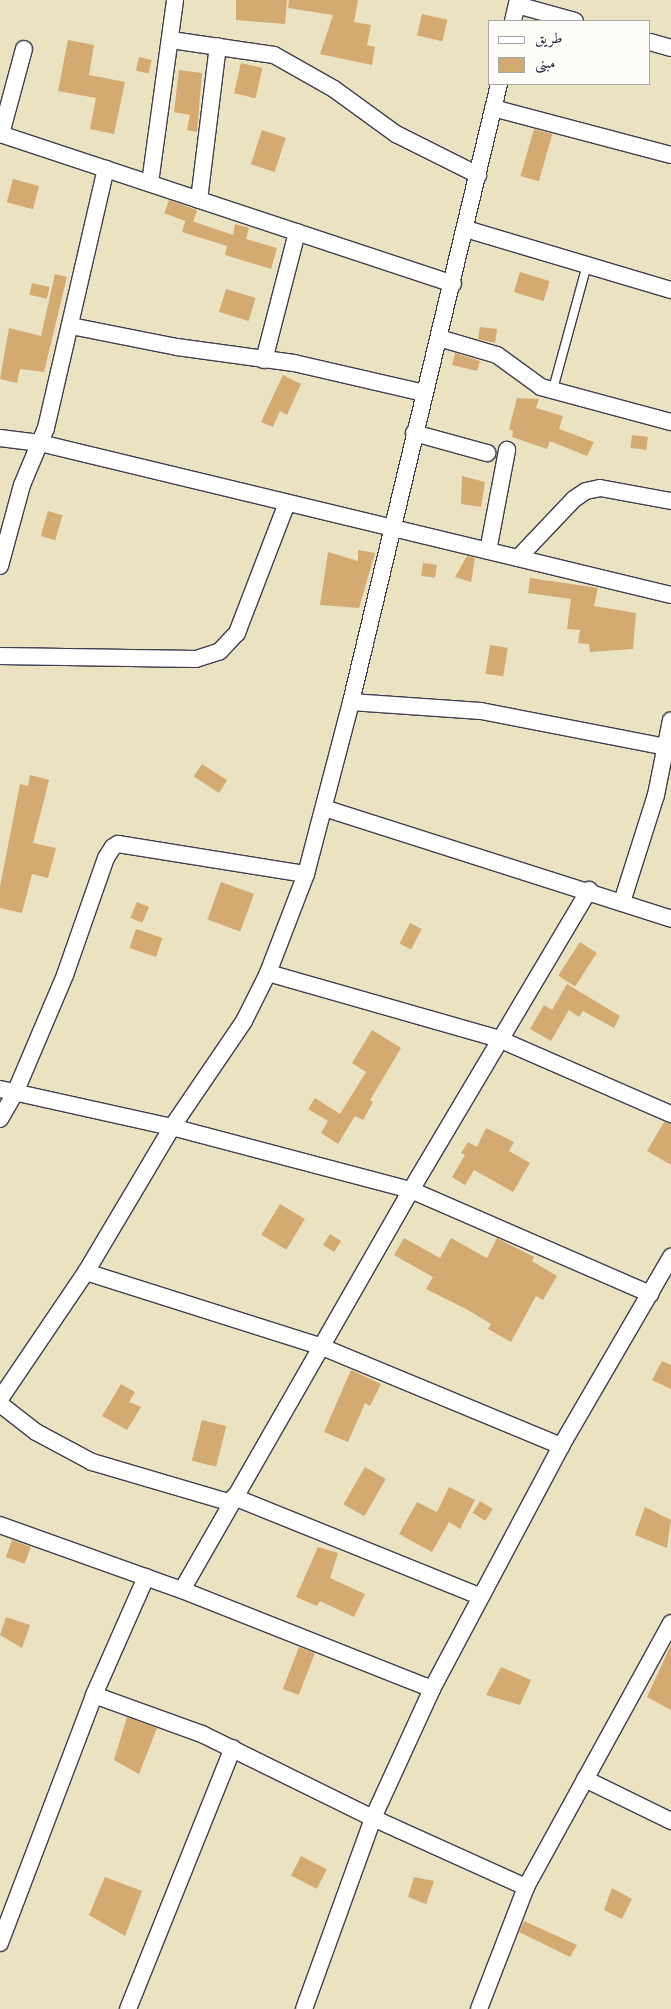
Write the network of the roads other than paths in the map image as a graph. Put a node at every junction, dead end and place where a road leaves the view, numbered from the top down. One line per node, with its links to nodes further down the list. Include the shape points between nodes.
1 (175, 0): 5 (street)
2 (518, 2): 3 (street); 4 (street)
3 (513, 20)
4 (573, 20)
5 (171, 40): 7 (street); 16 (street)
6 (651, 42): 8 (street)
7 (218, 46): 15 (street, via 274,55 293,64 396,134); 17 (street)
8 (671, 48)
9 (24, 49): 12 (street)
10 (499, 85): 11 (street)
11 (493, 108): 13 (street); 15 (street)
12 (1, 134): 14 (street)
13 (671, 155)
14 (106, 169): 16 (street); 23 (street)
15 (478, 175): 18 (street)
16 (150, 184): 17 (street)
17 (199, 200): 19 (street)
18 (466, 229): 20 (street); 21 (street)
19 (297, 232): 21 (street); 25 (street)
20 (587, 265): 22 (street); 26 (lane)
21 (453, 284): 24 (street)
22 (671, 290)
23 (71, 326): 25 (street); 31 (street)
24 (439, 338): 26 (street, via 497,355 533,383); 27 (street)
25 (264, 360): 27 (street, via 334,371)
26 (553, 389): 28 (street)
27 (424, 393): 29 (street)
28 (671, 422)
29 (414, 433): 33 (street); 36 (street)
30 (0, 438): 31 (street)
31 (40, 443): 35 (street); 39 (street, via 22,485)
32 (508, 450): 37 (street)
33 (487, 453)
34 (671, 501): 38 (street, via 607,489 586,491 574,499)
35 (287, 502): 36 (street); 41 (street, via 237,633 220,651 196,659)
36 (393, 528): 37 (street); 42 (street)
37 (488, 551): 38 (street)
38 (518, 558): 40 (street)
39 (0, 566)
40 (671, 595)
41 (0, 656)
42 (351, 702): 44 (street, via 481,711); 45 (street)
43 (671, 720): 44 (street)
44 (669, 747): 48 (street)
45 (324, 808): 46 (street); 47 (street)
46 (306, 874): 50 (street); 52 (street, via 118,844 113,847 106,858 65,975)
47 (589, 890): 48 (street); 51 (street)
48 (622, 902): 49 (street)
49 (671, 919)
50 (268, 973): 51 (street); 55 (street, via 220,1060)
51 (500, 1039): 53 (street); 56 (street)
52 (7, 1091): 54 (street); 55 (street)
53 (671, 1114)
54 (0, 1119)
55 (172, 1127): 56 (street); 58 (street)
56 (411, 1190): 59 (street); 60 (street)
57 (671, 1257): 59 (street)
58 (86, 1272): 60 (street); 61 (street)
59 (650, 1294): 63 (street)
60 (322, 1347): 63 (street); 64 (street)
61 (0, 1400)
62 (0, 1404): 64 (street, via 43,1436 92,1462)
63 (561, 1446): 68 (street)
64 (233, 1500): 67 (street); 68 (street)
65 (0, 1525): 66 (street)
66 (146, 1577): 67 (street); 71 (street)
67 (182, 1590): 70 (street)
68 (479, 1596): 70 (street)
69 (671, 1623): 73 (street)
70 (432, 1689): 74 (street)
71 (94, 1695): 72 (street); 77 (street)
72 (233, 1748): 74 (street); 78 (street)
73 (585, 1779): 75 (street); 76 (street)
74 (373, 1818): 76 (street); 79 (street)
75 (671, 1821)
76 (526, 1887): 80 (street)
77 (0, 1943)
78 (128, 2009)
79 (304, 2009)
80 (479, 2009)

